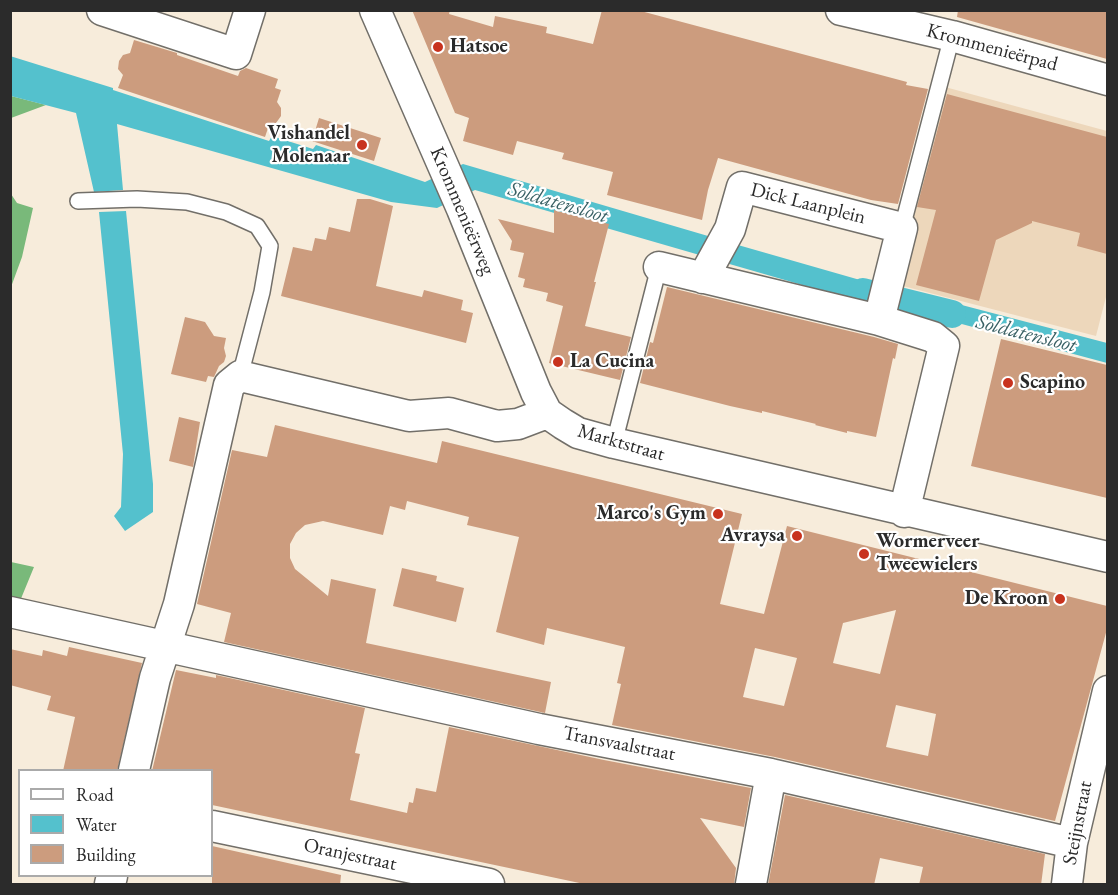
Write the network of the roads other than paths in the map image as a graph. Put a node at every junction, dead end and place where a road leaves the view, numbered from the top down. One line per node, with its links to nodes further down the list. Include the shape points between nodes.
1 (102, 10): 2 (street, via 236,54)
2 (250, 10)
3 (375, 10): 13 (street, Krommenieërweg)
4 (841, 10): 5 (street, Krommenieërpad)
5 (952, 36): 6 (street, Krommenieërpad); 8 (lane)
6 (1107, 80)
7 (78, 201): 12 (lane, via 187,202 257,226 270,246)
8 (902, 228): 10 (street, Dick Laanplein, via 742,187 730,229); 11 (street)
9 (659, 267): 10 (street); 14 (lane)
10 (708, 270): 11 (street)
11 (884, 301): 15 (street, via 944,346)
12 (240, 376): 13 (street, via 409,416 448,413 497,426 519,424); 18 (street, via 229,385 179,604)
13 (547, 413): 14 (street, Marktstraat, via 578,434)
14 (614, 443): 15 (street, Marktstraat)
15 (904, 512): 16 (street, Marktstraat)
16 (1107, 557)
17 (10, 612): 18 (street, Transvaalstraat)
18 (165, 646): 20 (street); 21 (street, Transvaalstraat, via 539,729)
19 (1107, 691): 23 (street, Steijnstraat)
20 (134, 769)
21 (771, 774): 23 (street, Transvaalstraat); 25 (street)
22 (213, 826): 24 (street, Oranjestraat)
23 (1072, 843): 26 (street, Steijnstraat)
24 (489, 885)
25 (751, 885)
26 (1067, 885)

